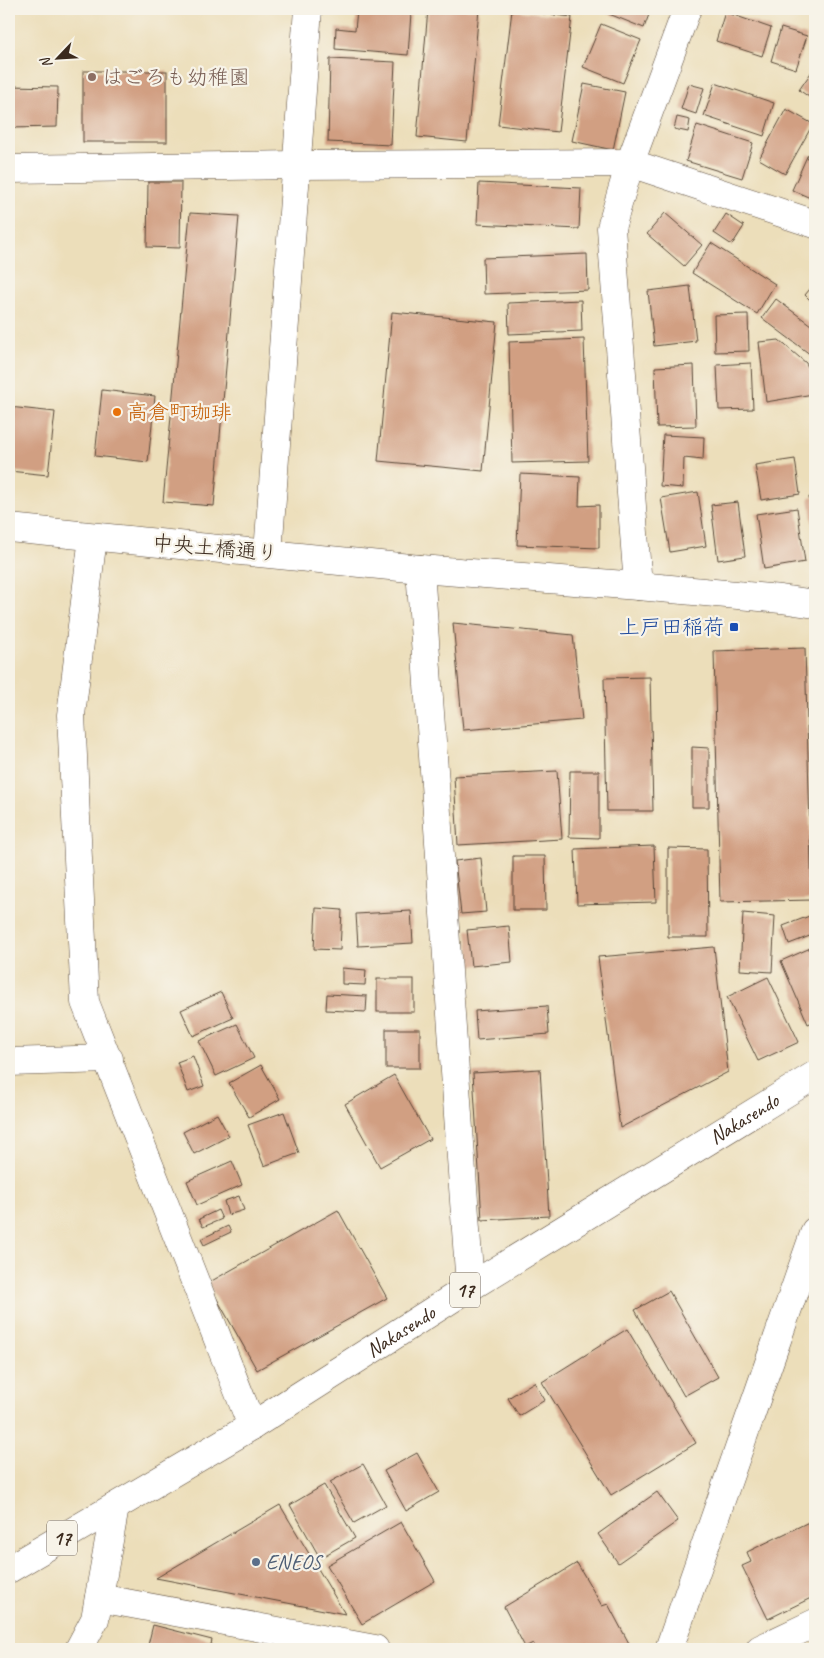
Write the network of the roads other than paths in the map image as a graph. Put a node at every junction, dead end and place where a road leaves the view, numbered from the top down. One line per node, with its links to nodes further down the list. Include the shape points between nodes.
1 (308, 9): 4 (main road)
2 (687, 9): 3 (main road)
3 (630, 163): 4 (main road); 6 (main road); 11 (main road, via 611,228)
4 (296, 164): 5 (main road); 9 (main road)
5 (9, 169)
6 (815, 224)
7 (9, 528): 8 (main road, 中央土橋通り)
8 (93, 537): 9 (main road, 中央土橋通り); 13 (main road, via 71,715 85,1002)
9 (268, 552): 10 (main road, 中央土橋通り)
10 (420, 569): 11 (main road, 中央土橋通り); 17 (main road)
11 (638, 586): 12 (main road, 中央土橋通り)
12 (815, 604)
13 (108, 1059): 14 (main road); 18 (main road)
14 (9, 1062)
15 (815, 1075): 17 (main road, Nakasendo / 17)
16 (815, 1231): 25 (main road)
17 (470, 1287): 18 (main road, Nakasendo / 17)
18 (252, 1426): 19 (main road, Nakasendo / 17)
19 (115, 1506): 20 (main road, Nakasendo / 17); 21 (main road)
20 (9, 1569)
21 (99, 1598): 23 (main road, via 95,1619); 24 (main road)
22 (815, 1623): 26 (main road)
23 (79, 1649)
24 (376, 1649)
25 (669, 1649)
26 (760, 1649)

